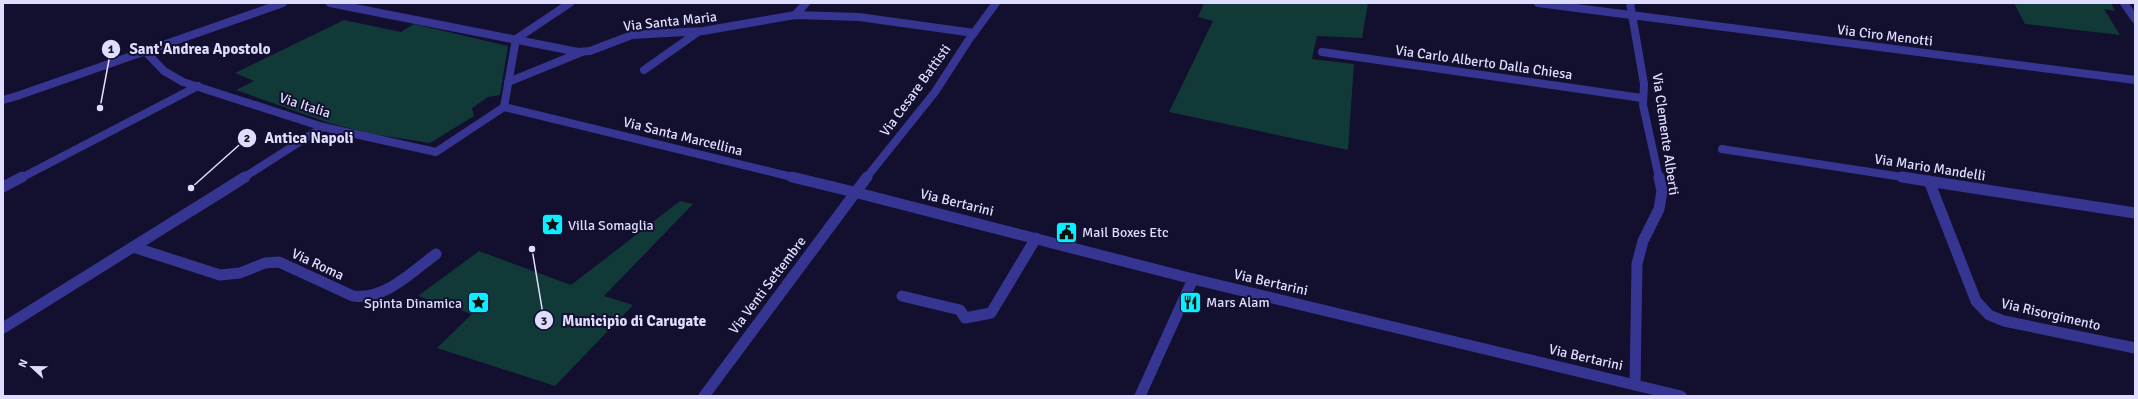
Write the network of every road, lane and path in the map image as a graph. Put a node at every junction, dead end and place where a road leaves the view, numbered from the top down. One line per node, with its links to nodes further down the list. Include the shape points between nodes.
1 (283, 3): 15 (street)
2 (330, 3): 14 (street, Via Santa Maria)
3 (570, 3): 14 (street)
4 (806, 3): 9 (street)
5 (996, 3): 13 (street, Via Cesare Battisti)
6 (1538, 3): 10 (street, Via Ciro Menotti)
7 (1630, 3): 10 (street, Via Clemente Alberti)
8 (2124, 3): 11 (street)
9 (795, 15): 12 (street, Via Santa Maria); 13 (street, Via Santa Maria, via 859,17)
10 (1632, 16): 19 (street, Via Ciro Menotti); 22 (street, Via Clemente Alberti, via 1644,87)
11 (2135, 19)
12 (698, 32): 16 (street, Via Santa Maria, via 632,35); 18 (street)
13 (974, 33): 29 (street, Via Cesare Battisti, via 935,92)
14 (516, 39): 16 (street, Via Santa Maria); 20 (street)
15 (145, 51): 21 (street, Via Italia, via 167,74); 23 (street)
16 (582, 52): 20 (street)
17 (1322, 52): 22 (street, Via Carlo Alberto Dalla Chiesa)
18 (644, 70)
19 (2135, 80)
20 (508, 82): 24 (street)
21 (198, 86): 25 (street, Via Italia); 28 (street)
22 (1642, 98): 38 (street, Via Clemente Alberti, via 1662,191 1659,209 1643,241 1637,274)
23 (3, 100)
24 (504, 107): 25 (street, Via Italia, via 436,152); 29 (street, Via Santa Marcellina)
25 (323, 127): 32 (street)
26 (1722, 149): 27 (street, Via Mario Mandelli)
27 (1929, 181): 30 (street, Via Mario Mandelli); 37 (street, Via Risorgimento, via 1976,301 1989,315 2010,322)
28 (3, 187)
29 (854, 192): 31 (street, Via Bertarini); 39 (street, Via Venti Settembre)
30 (2135, 213)
31 (1036, 238): 34 (street, Via Bertarini); 35 (street, via 991,313 965,318 960,310)
32 (133, 247): 33 (street, Via Roma, via 220,275 233,275 265,263 279,262 362,299 377,295); 36 (street)
33 (436, 254)
34 (1193, 279): 38 (street, Via Bertarini); 40 (street)
35 (902, 296)
36 (3, 328)
37 (2135, 348)
38 (1635, 385): 41 (street, Via Bertarini)
39 (706, 393)
40 (1140, 396)
41 (1681, 396)

